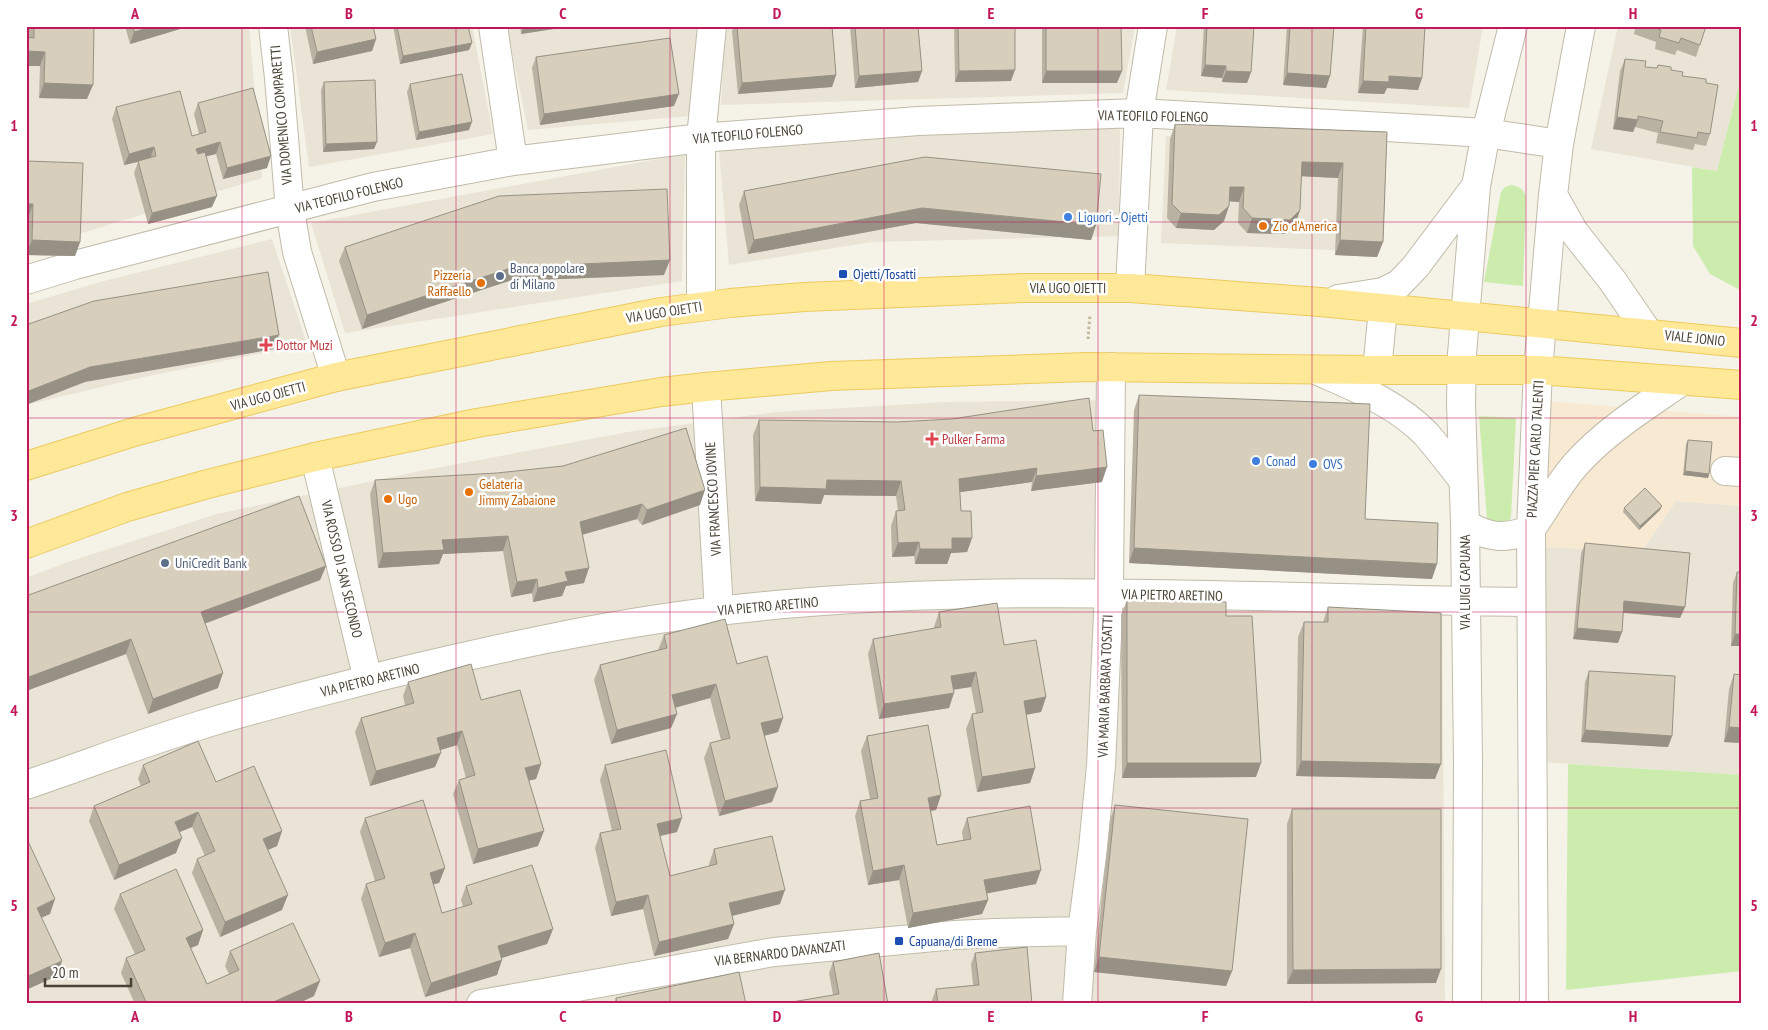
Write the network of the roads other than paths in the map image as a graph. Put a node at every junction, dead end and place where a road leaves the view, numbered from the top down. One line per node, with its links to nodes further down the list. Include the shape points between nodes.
1 (273, 26): 14 (street, VIA DOMENICO COMPARETTI)
2 (493, 26): 11 (street)
3 (712, 26): 9 (street)
4 (1153, 26): 7 (street)
5 (1513, 26): 8 (street)
6 (1581, 26): 10 (street, PIAZZA PIER CARLO TALENTI)
7 (1139, 113): 8 (street, VIA TEOFILO FOLENGO); 9 (street, VIA TEOFILO FOLENGO, via 918,121); 16 (street)
8 (1486, 133): 10 (street, VIA TEOFILO FOLENGO); 12 (street)
9 (702, 138): 11 (street, VIA TEOFILO FOLENGO); 18 (street)
10 (1559, 144): 13 (street, PIAZZA PIER CARLO TALENTI)
11 (514, 161): 14 (street, VIA TEOFILO FOLENGO, via 372,187)
12 (1476, 186): 17 (street, via 1399,284 1383,292); 20 (street)
13 (1553, 195): 21 (street, PIAZZA PIER CARLO TALENTI); 22 (street, via 1574,232)
14 (290, 210): 15 (street, VIA TEOFILO FOLENGO); 29 (street, VIA DOMENICO COMPARETTI, via 297,252)
15 (26, 280)
16 (1130, 288): 17 (main road, VIA UGO OJETTI); 18 (main road, VIA UGO OJETTI, via 907,292)
17 (1320, 302): 19 (main road)
18 (701, 306): 29 (main road, VIA UGO OJETTI)
19 (1383, 309): 20 (main road); 26 (street)
20 (1465, 316): 21 (main road); 28 (street)
21 (1542, 323): 22 (main road); 27 (street, PIAZZA PIER CARLO TALENTI)
22 (1649, 334): 23 (main road, VIALE JONIO)
23 (1742, 342)
24 (1111, 367): 25 (main road); 32 (main road, via 831,376); 39 (street, VIA MARIA BARBARA TOSATTI)
25 (1316, 370): 26 (main road, PIAZZA PIER CARLO TALENTI); 35 (street, via 1377,398 1405,416 1426,434)
26 (1377, 370): 28 (main road, PIAZZA PIER CARLO TALENTI)
27 (1538, 370): 28 (main road, PIAZZA PIER CARLO TALENTI); 30 (main road, PIAZZA PIER CARLO TALENTI); 37 (street, PIAZZA PIER CARLO TALENTI)
28 (1461, 371): 35 (street)
29 (336, 377): 34 (main road, VIA UGO OJETTI, via 134,432)
30 (1682, 381): 31 (main road); 37 (street, PIAZZA PIER CARLO TALENTI, via 1586,454)
31 (1742, 385)
32 (706, 387): 33 (main road, via 477,423); 42 (street, VIA FRANCESCO JOVINE)
33 (315, 457): 38 (main road, via 146,502); 43 (street, VIA ROSSO DI SAN SECONDO)
34 (26, 466)
35 (1463, 480): 36 (street)
36 (1465, 524): 37 (street, VIA LUIGI CAPUANA, via 1497,537); 40 (street, VIA LUIGI CAPUANA)
37 (1531, 530): 41 (street)
38 (26, 544)
39 (1108, 593): 40 (street, VIA PIETRO ARETINO); 42 (street, VIA PIETRO ARETINO, via 916,596); 45 (street, VIA MARIA BARBARA TOSATTI, via 1102,766)
40 (1466, 601): 41 (street, VIA PIETRO ARETINO); 48 (street, VIA LUIGI CAPUANA)
41 (1531, 602): 49 (street)
42 (720, 611): 43 (street, VIA PIETRO ARETINO, via 536,642)
43 (368, 680): 44 (street, VIA PIETRO ARETINO, via 205,723)
44 (26, 785)
45 (1082, 931): 46 (street, VIA BERNARDO DAVANZATI, via 975,934 774,952); 47 (street, VIA MARIA BARBARA TOSATTI)
46 (481, 1004)
47 (1077, 1004)
48 (1467, 1004)
49 (1534, 1004)

